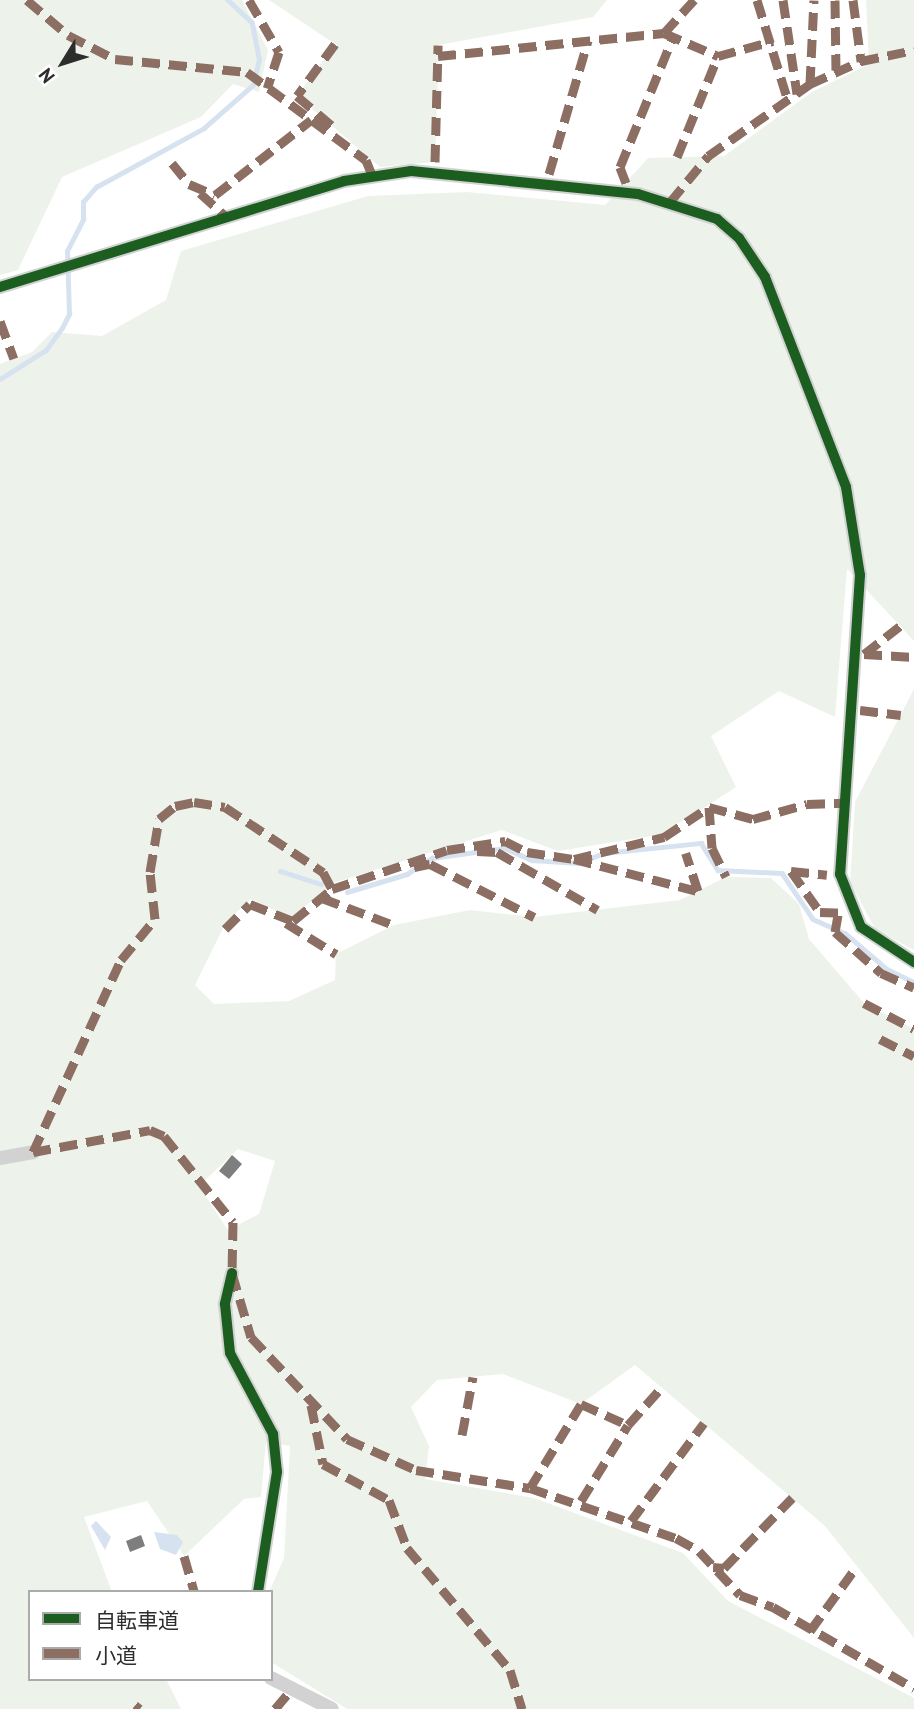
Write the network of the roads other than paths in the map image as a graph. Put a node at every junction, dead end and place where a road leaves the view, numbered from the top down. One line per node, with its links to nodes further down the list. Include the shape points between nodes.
1 (0, 288): 2 (street, via 344,181 411,171 638,194 717,219 739,238 765,277 846,487 860,575 840,874 861,927)
2 (914, 962)
3 (33, 1152): 4 (street)
4 (0, 1158)
5 (232, 1273): 6 (street, via 225,1304 230,1353 273,1434 277,1472)
6 (258, 1590)
7 (273, 1679): 8 (street)
8 (332, 1709)

